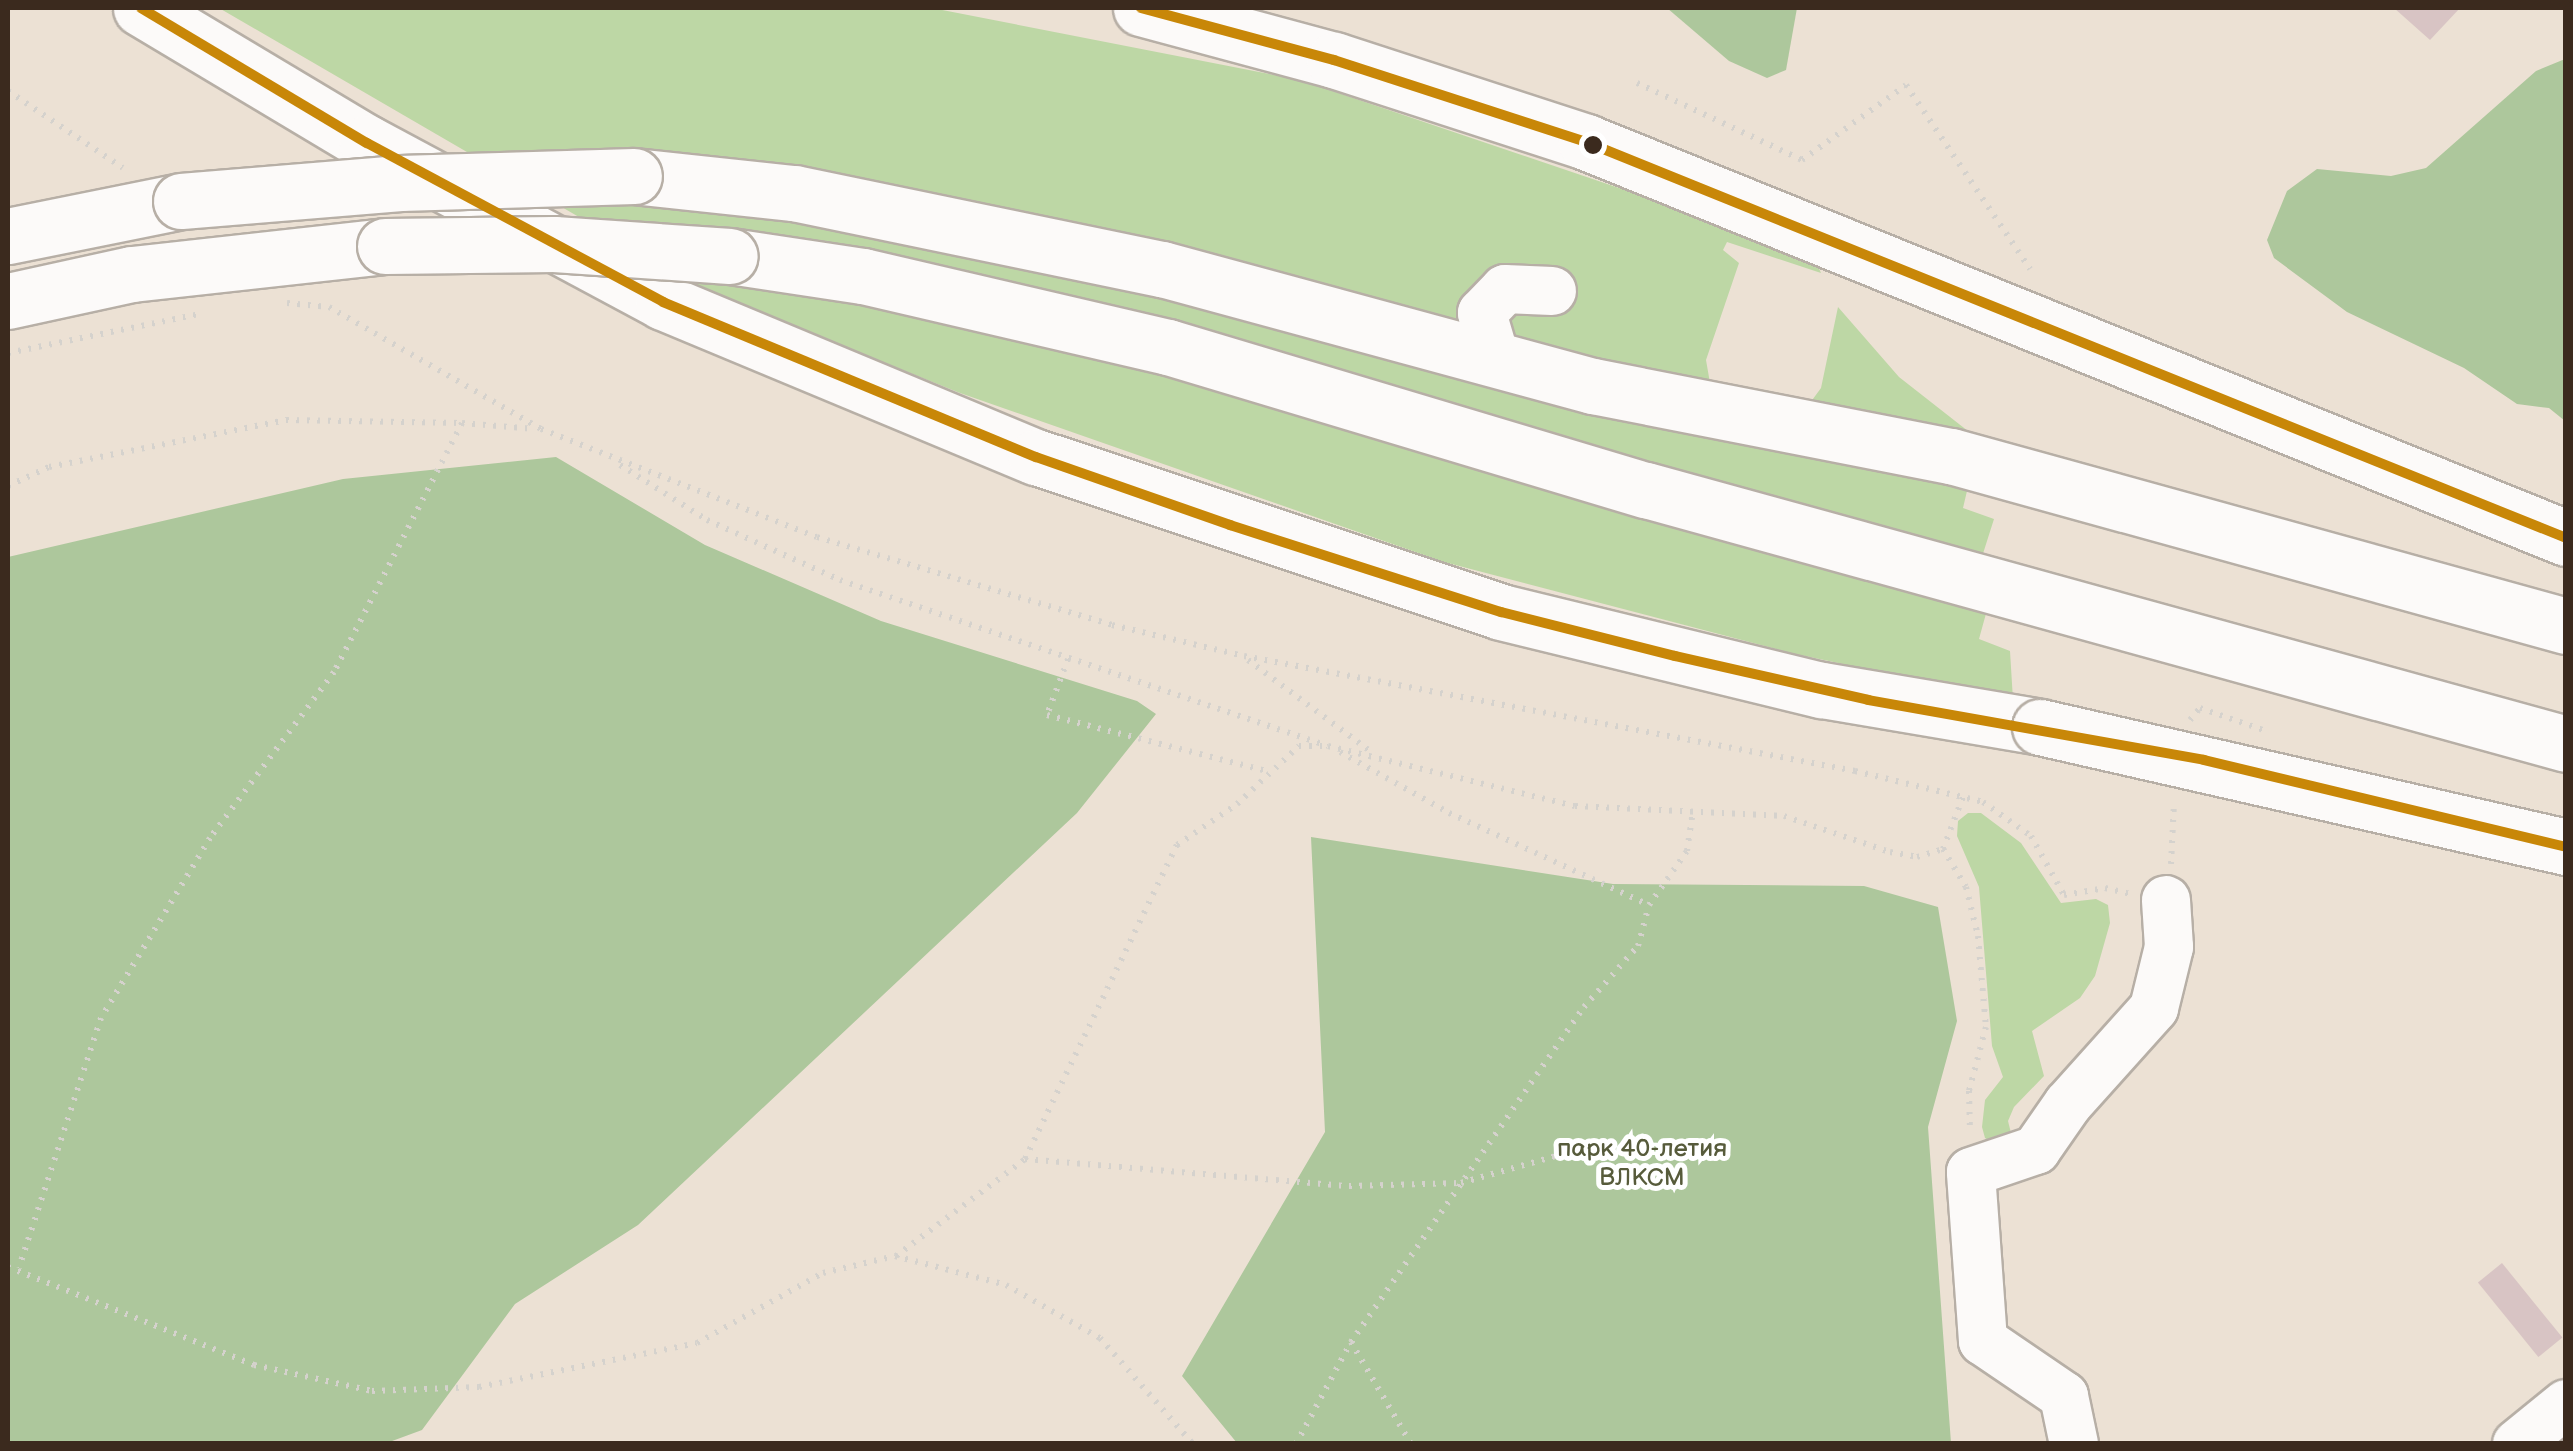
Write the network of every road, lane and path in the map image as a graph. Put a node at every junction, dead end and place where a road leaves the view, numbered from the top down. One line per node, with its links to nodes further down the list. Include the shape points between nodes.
1 (141, 8): 27 (main road, bridge, via 367,143 664,302 1036,457 1501,612 1822,690 2040,727)
2 (1141, 8): 18 (main road, via 1334,60 1586,142)
3 (1637, 83): 7 (path, via 1802,160 1899,84 1906,86)
4 (8, 90): 5 (path)
5 (127, 171)
6 (8, 236): 13 (main road, bridge, via 181,200 400,183 634,176 794,193 980,230 1162,269)
7 (2030, 269)
8 (1552, 291): 13 (lane, via 1505,289 1482,313)
9 (8, 301): 22 (main road, bridge, via 132,274 384,246 554,244 730,256 863,276 1168,347)
10 (284, 303): 15 (path, via 329,307 358,321)
11 (205, 314): 12 (path)
12 (8, 353)
13 (1495, 356): 19 (main road, via 1593,386 1951,456)
14 (462, 423): 15 (path); 17 (path, via 286,420 49,468); 37 (path, via 334,672 210,838 101,1018)
15 (541, 429): 16 (path)
16 (607, 456): 20 (path, via 817,536 1112,625); 21 (path, via 708,520 840,580)
17 (8, 486)
18 (2566, 538)
19 (2566, 626)
20 (1244, 656): 24 (path); 28 (path, via 1963,797)
21 (1068, 660): 23 (path); 25 (path, via 1047,714)
22 (2566, 744)
23 (1328, 746): 24 (path); 25 (path, via 1298,746); 30 (path, via 1449,813)
24 (1379, 758): 26 (path, via 1575,806)
25 (1266, 771): 32 (path, via 1237,804 1178,845)
26 (1693, 812): 28 (path, via 1784,816 1917,857); 30 (path, via 1687,852)
27 (2566, 847)
28 (1943, 850): 33 (path, via 1966,887 1982,972 1986,1027 1968,1092)
29 (2166, 900): 33 (lane, via 2169,947 2154,1008 2036,1150)
30 (1649, 906): 34 (path, via 1638,946 1584,1007)
31 (1612, 1140): 34 (path)
32 (1025, 1160): 34 (path, via 1349,1186); 35 (path)
33 (1971, 1172): 43 (lane, via 1983,1341 2064,1396)
34 (1461, 1183): 38 (path)
35 (895, 1256): 37 (path, via 823,1273 697,1343 479,1387 372,1391 254,1365); 40 (path, via 1006,1285 1100,1338)
36 (8, 1266): 37 (path)
37 (19, 1268)
38 (1351, 1342): 41 (path); 42 (path)
39 (2566, 1404): 44 (lane)
40 (1193, 1444)
41 (1296, 1444)
42 (1411, 1444)
43 (2074, 1444)
44 (2517, 1444)

